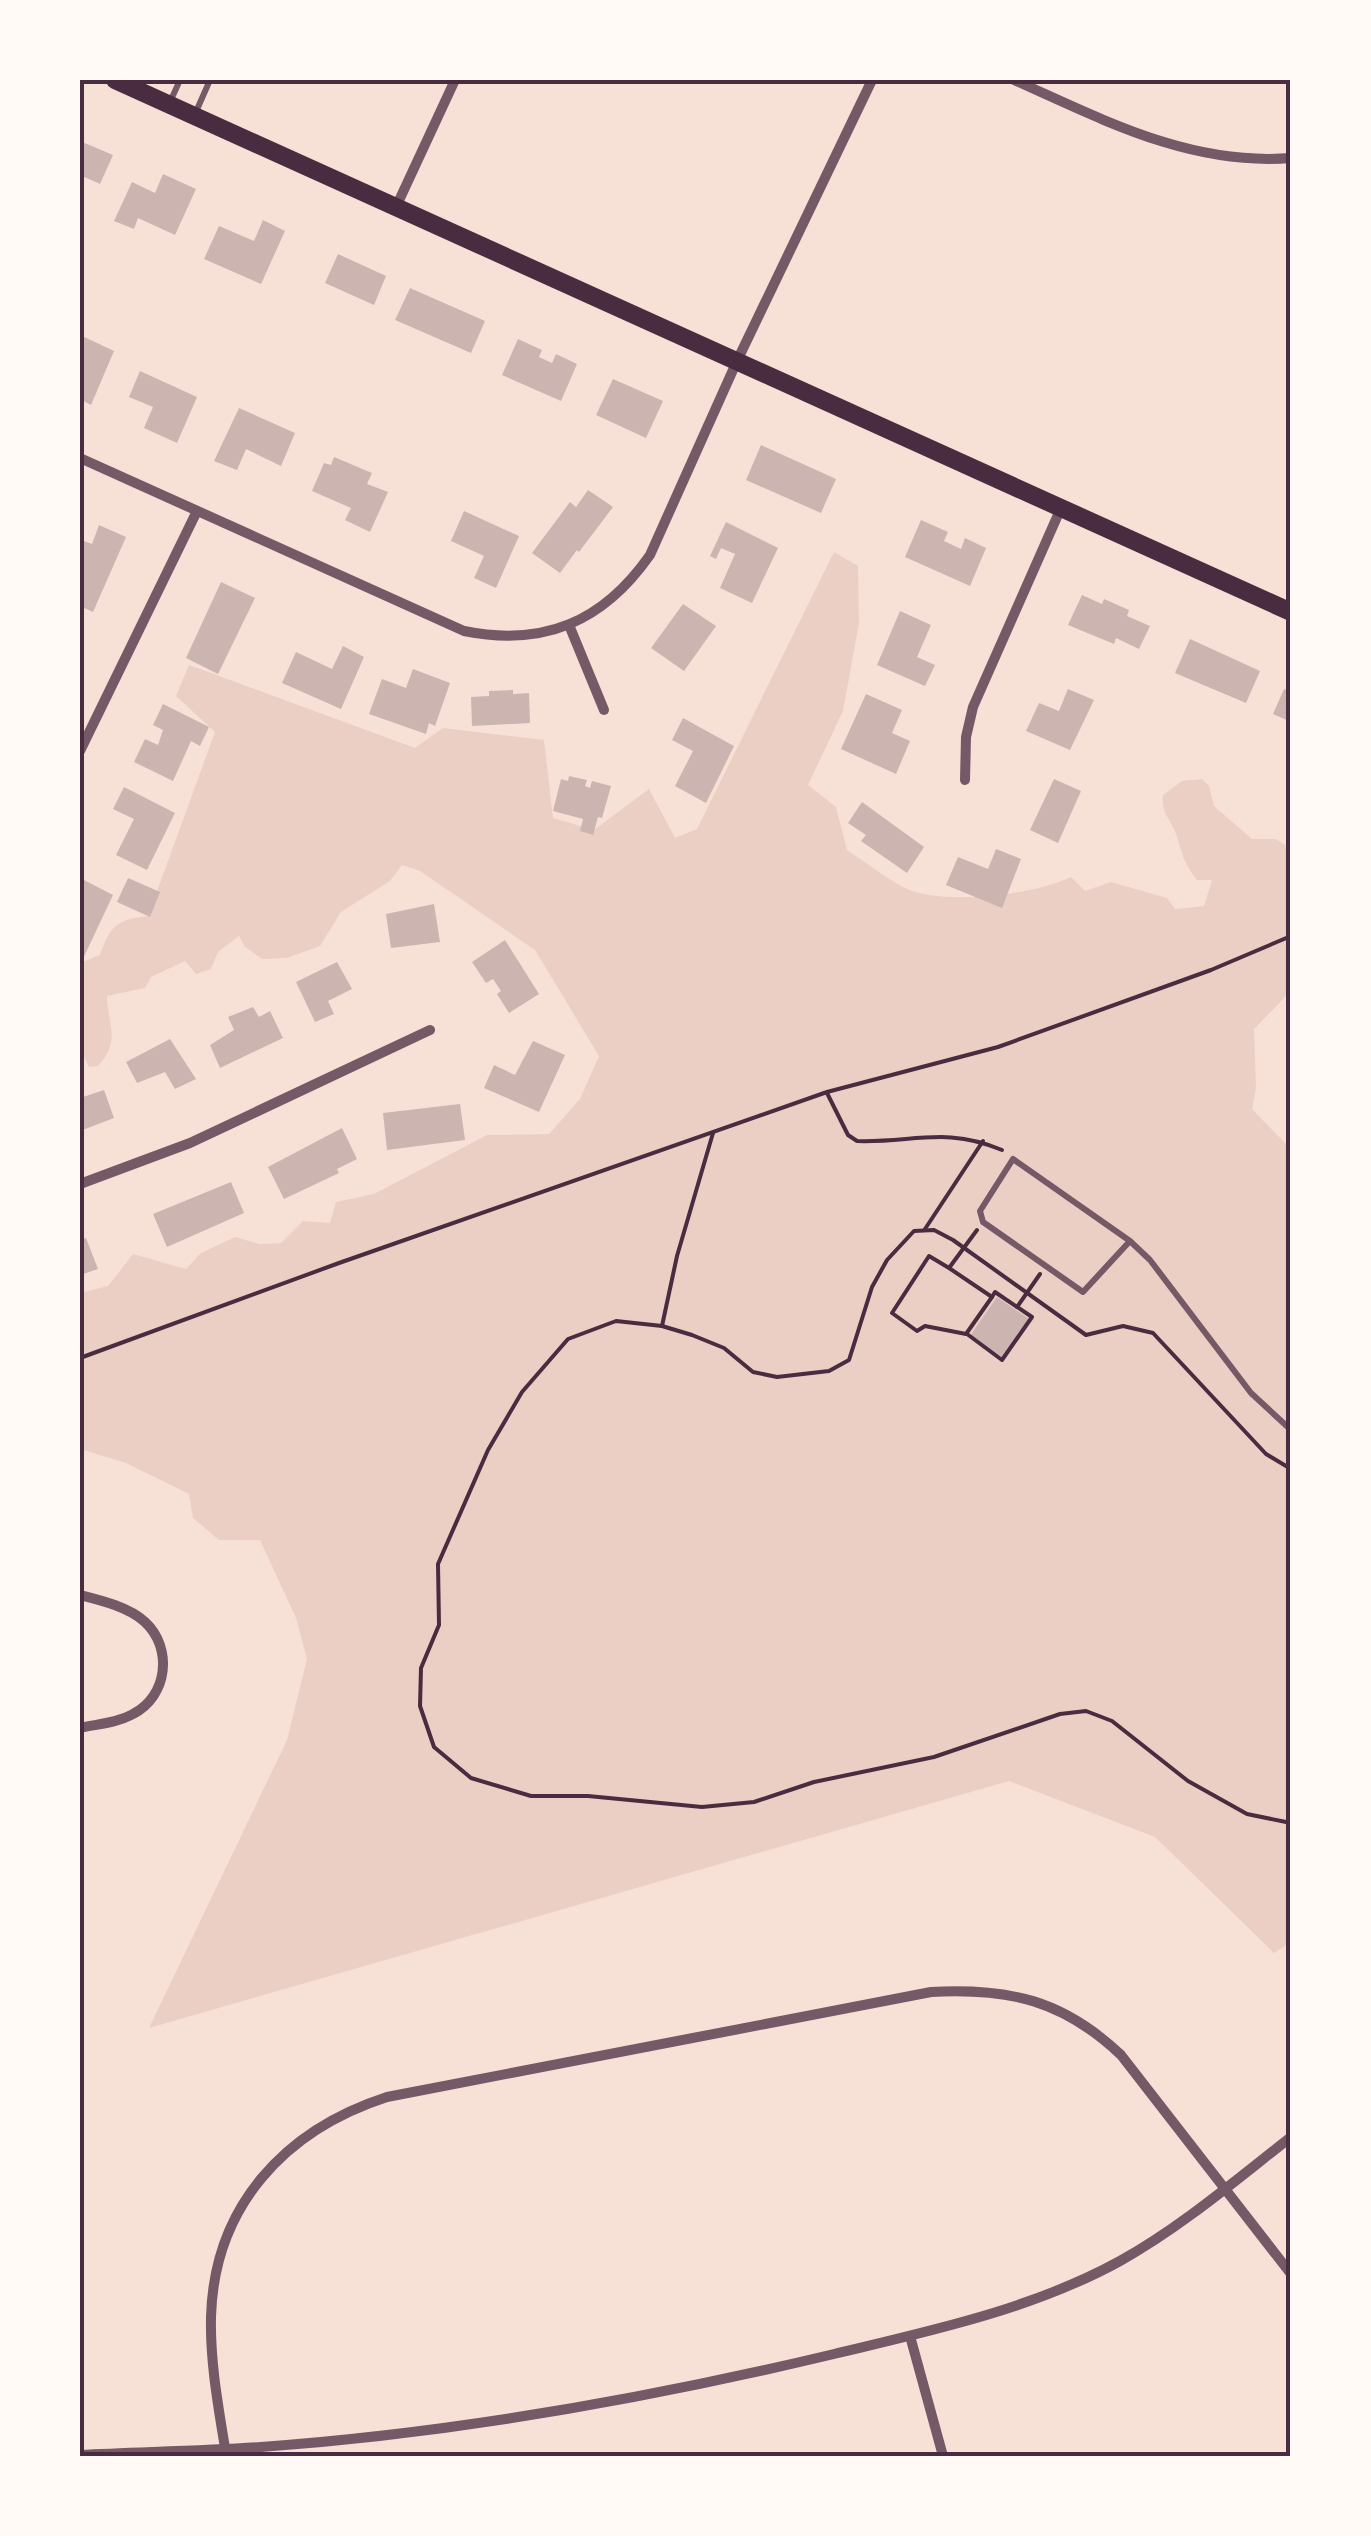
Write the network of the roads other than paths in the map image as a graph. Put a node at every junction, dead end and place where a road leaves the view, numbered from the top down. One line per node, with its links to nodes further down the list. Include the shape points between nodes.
1 (115, 80): 7 (main road)
2 (180, 80): 7 (lane)
3 (210, 80): 8 (lane)
4 (455, 80): 10 (street)
5 (872, 80): 11 (street)
6 (1014, 80): 9 (street, via 1162,143 1235,158)
7 (169, 104): 8 (main road)
8 (194, 115): 10 (main road)
9 (1291, 158)
10 (396, 207): 11 (main road)
11 (737, 361): 13 (main road); 16 (street, via 650,555 611,600)
12 (80, 458): 14 (street)
13 (1061, 508): 15 (main road); 19 (street, via 973,707)
14 (197, 511): 16 (street, via 464,630 524,637); 18 (street)
15 (1291, 612)
16 (569, 625): 17 (street)
17 (604, 710)
18 (80, 751)
19 (965, 780)
20 (430, 1030): 21 (street, via 190,1143)
21 (80, 1184)
22 (1130, 1241): 22 (lane, via 1013,1159 980,1211 983,1222 1083,1292); 23 (lane, via 1252,1393)
23 (1291, 1430)
24 (80, 1595): 25 (street, via 142,1619 156,1635 164,1666 158,1688 136,1713)
25 (80, 1728)
26 (1291, 2137): 27 (street)
27 (1222, 2188): 28 (street); 29 (street, via 1172,2229 1064,2288); 30 (street, via 1100,2035 1050,2006 994,1992 931,1992 387,2097 302,2137 235,2218 211,2315)
28 (1291, 2274)
29 (910, 2336): 30 (street, via 597,2404 355,2438); 32 (street)
30 (226, 2448): 31 (street)
31 (80, 2455)
32 (943, 2456)

